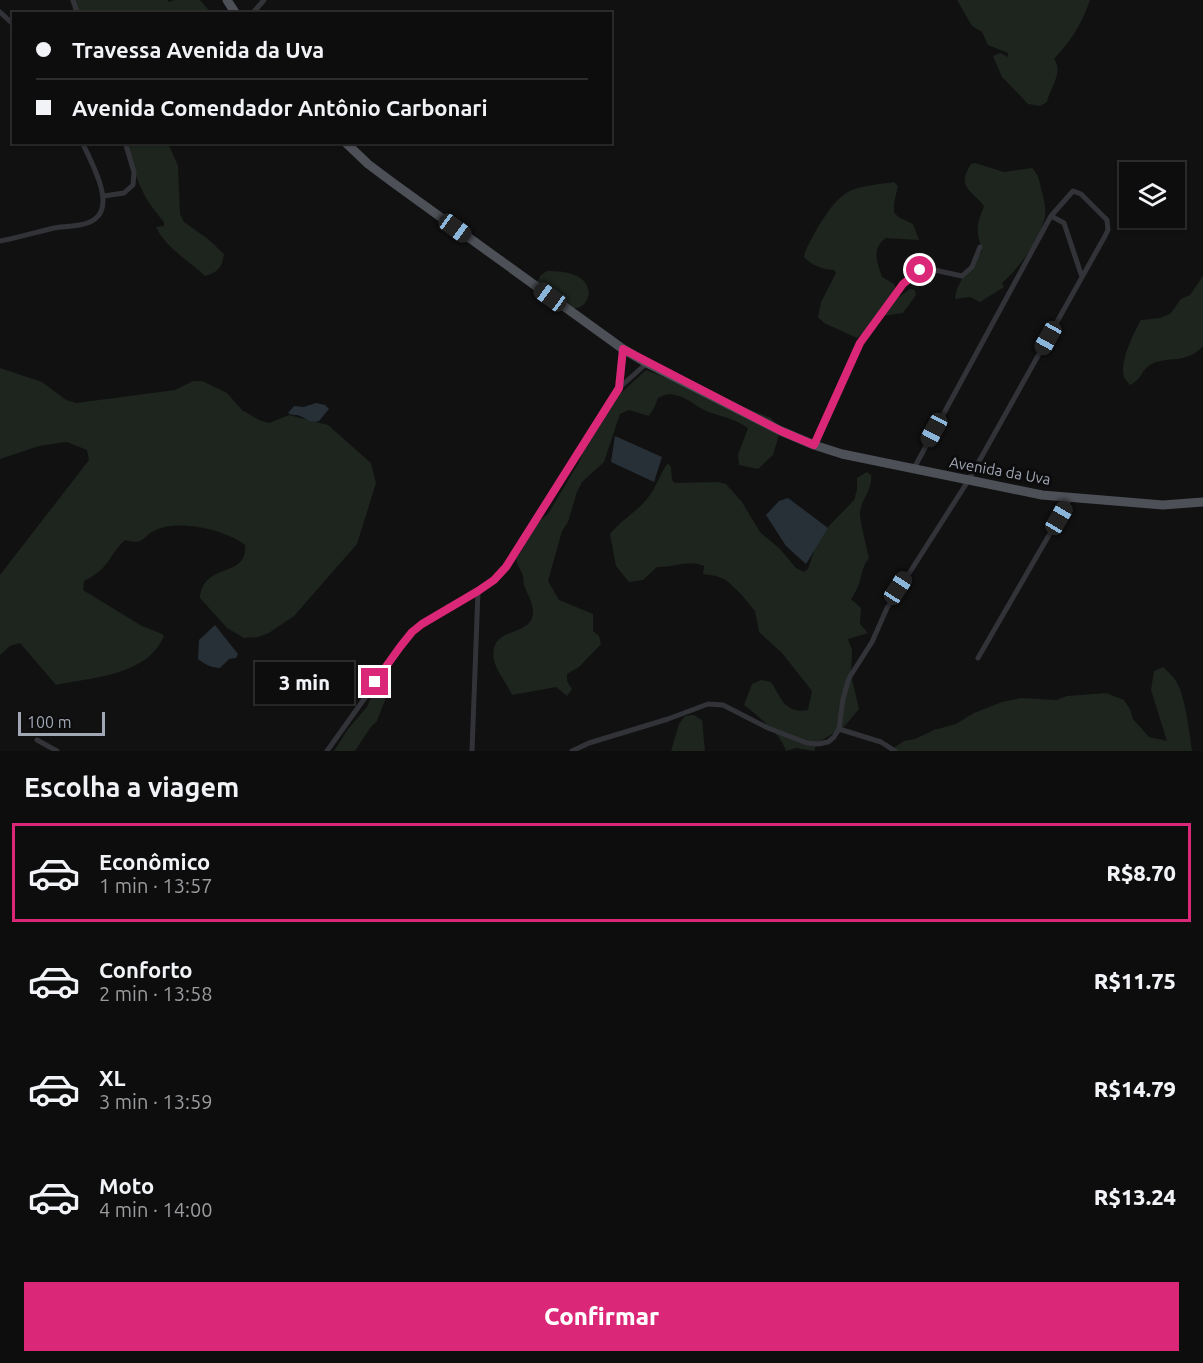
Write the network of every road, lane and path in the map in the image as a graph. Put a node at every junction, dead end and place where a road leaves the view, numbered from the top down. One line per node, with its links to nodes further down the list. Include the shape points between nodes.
1 (264, 0): 3 (street)
2 (0, 12): 4 (street)
3 (254, 12)
4 (12, 23)
5 (83, 144): 8 (street)
6 (126, 144): 8 (street, via 134,172 133,185 124,193)
7 (347, 144): 13 (main road, Avenida da Uva, via 392,182)
8 (104, 196): 10 (street, via 95,219)
9 (1051, 216): 12 (street, via 1067,229); 12 (street, via 1075,191 1107,220 1108,230); 17 (street)
10 (0, 241)
11 (980, 247): 16 (street, via 972,267 962,276 925,268 903,284 860,343)
12 (1082, 277): 18 (street)
13 (623, 349): 14 (main road, Avenida da Uva); 15 (street)
14 (647, 363): 15 (street); 16 (main road, Avenida da Uva)
15 (619, 388): 21 (street, via 514,555 494,580)
16 (814, 445): 17 (main road, Avenida da Uva)
17 (913, 470): 18 (main road, Avenida da Uva)
18 (969, 481): 19 (main road, Avenida da Uva); 23 (street, via 898,588 865,655 849,678)
19 (1071, 497): 20 (main road, Avenida da Uva, via 1163,505); 22 (street)
20 (1203, 502)
21 (478, 591): 26 (street, via 412,632); 27 (street)
22 (978, 658)
23 (839, 729): 28 (street, via 828,742 807,743 723,705 708,704); 29 (street, via 881,742)
24 (37, 740): 25 (street)
25 (57, 751)
26 (327, 751)
27 (472, 751)
28 (572, 751)
29 (895, 751)

